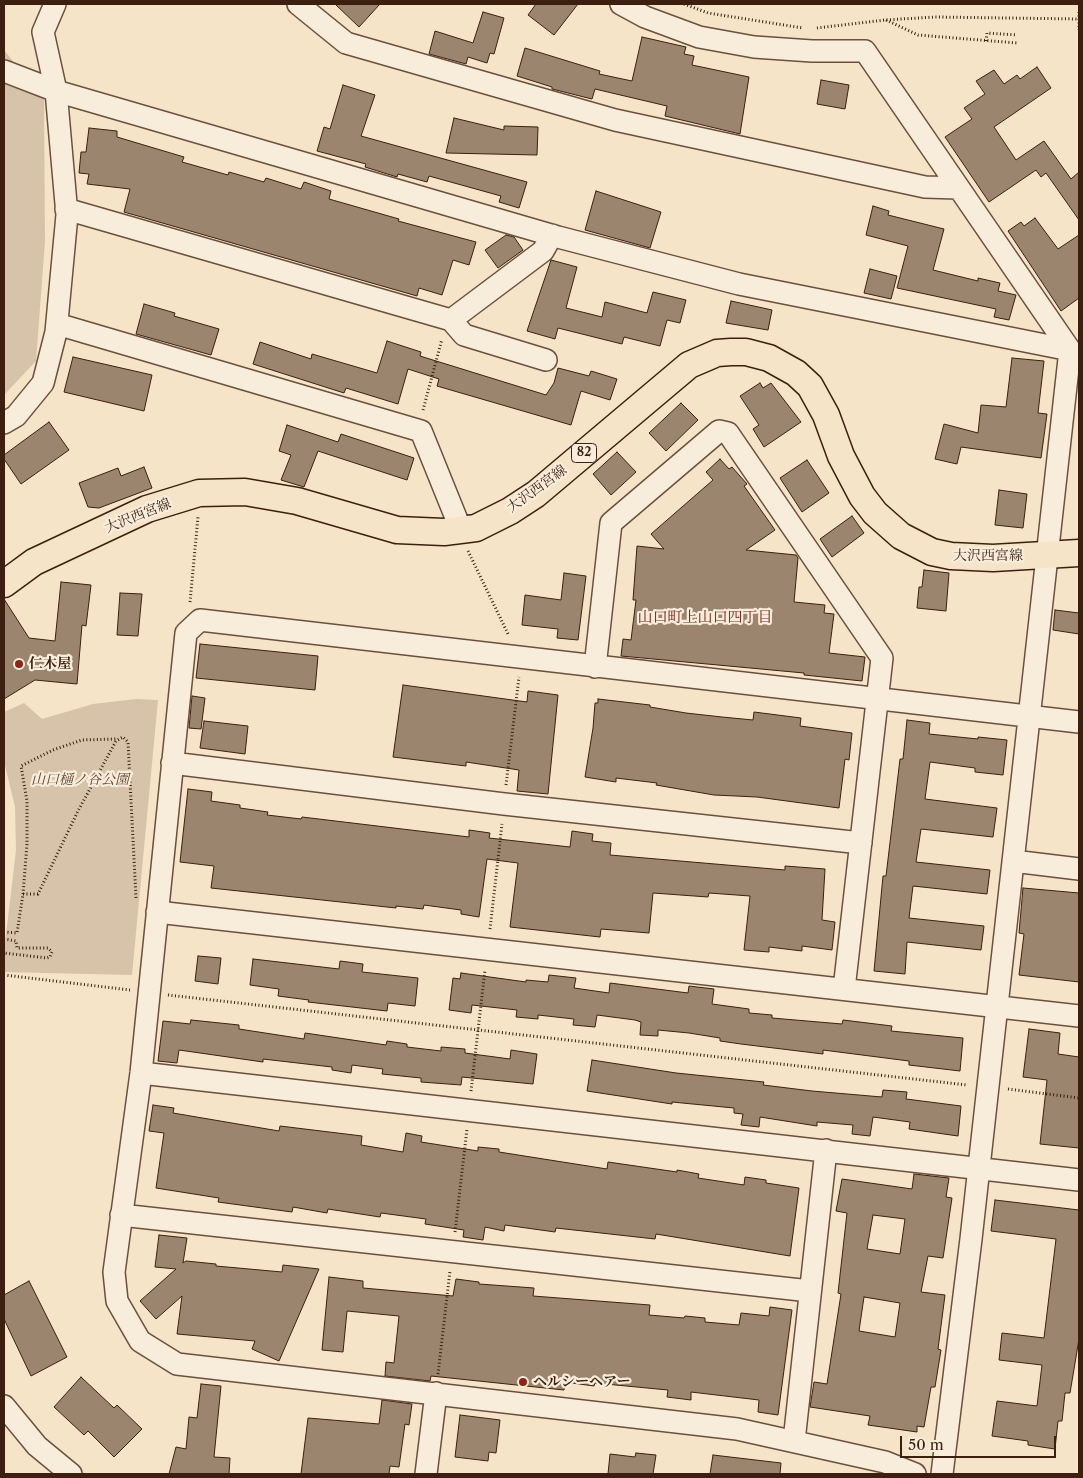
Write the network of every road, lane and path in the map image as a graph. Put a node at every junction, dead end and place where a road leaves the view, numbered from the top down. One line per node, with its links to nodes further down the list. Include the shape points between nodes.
1 (55, 4): 13 (street, via 43,32)
2 (298, 4): 14 (street, via 346,43 615,120 925,187)
3 (621, 4): 14 (street, via 645,18 698,37 754,47 865,51)
4 (684, 4): 7 (path, via 708,13 811,29)
5 (1079, 12): 6 (path)
6 (1079, 19): 7 (path, via 935,17); 8 (path)
7 (885, 20): 10 (path, via 918,34)
8 (1079, 30)
9 (1017, 35): 10 (path, via 987,33)
10 (986, 41): 11 (path)
11 (1017, 42)
12 (4, 71): 13 (street)
13 (56, 91): 15 (street); 16 (street)
14 (958, 188): 19 (street)
15 (66, 209): 17 (street); 18 (street)
16 (552, 235): 17 (street, via 542,251); 19 (street, via 739,284)
17 (449, 320): 20 (street, via 464,336); 22 (path)
18 (57, 324): 21 (street, via 43,383 16,416); 22 (street)
19 (1070, 350): 26 (street)
20 (546, 360)
21 (4, 424)
22 (418, 430): 24 (street)
23 (199, 510): 28 (path, via 188,620)
24 (461, 530): 26 (main road, 大沢西宮線 / 82, via 476,528 536,494 690,365 717,353 746,352 783,364 810,386 862,496 875,513 901,536 932,552 951,556); 27 (main road, 大沢西宮線 / 82, via 397,530 297,501 245,492 199,493 147,509 34,562)
25 (1079, 553): 26 (main road, 大沢西宮線 / 82)
26 (1048, 555): 31 (street)
27 (4, 583)
28 (193, 626): 29 (street, via 200,620); 34 (street, via 186,633)
29 (595, 667): 30 (street); 30 (street, via 612,523 719,431 728,433 882,658)
30 (877, 699): 31 (street); 35 (street)
31 (1030, 717): 32 (street); 36 (street)
32 (1079, 722)
33 (117, 739): 38 (path, via 38,894); 38 (path, via 82,740 21,766 27,801); 39 (path, via 123,737 128,742 137,887)
34 (172, 763): 35 (street); 40 (street)
35 (861, 843): 45 (street)
36 (1014, 861): 37 (street); 48 (street)
37 (1079, 869)
38 (23, 894): 41 (path, via 18,933)
39 (135, 906)
40 (157, 912): 45 (street); 50 (street)
41 (4, 932)
42 (4, 939): 43 (path, via 16,941 16,948 48,948 52,952 46,958)
43 (4, 954)
44 (4, 975): 46 (path)
45 (844, 989): 48 (street)
46 (138, 991)
47 (160, 994): 51 (path)
48 (997, 1007): 49 (street); 55 (street)
49 (1079, 1016)
50 (141, 1073): 54 (street); 57 (street)
51 (973, 1086)
52 (999, 1088): 53 (path)
53 (1079, 1098)
54 (826, 1150): 55 (street); 58 (street)
55 (979, 1167): 56 (street); 65 (street)
56 (1079, 1180)
57 (121, 1215): 58 (street); 59 (street, via 114,1272 117,1301 140,1341 177,1364)
58 (810, 1291): 61 (street)
59 (436, 1393): 61 (street, via 737,1429); 63 (street)
60 (4, 1406): 62 (street, via 37,1446)
61 (794, 1441): 64 (street, via 885,1462)
62 (71, 1474)
63 (426, 1474)
64 (915, 1474)
65 (942, 1474)

